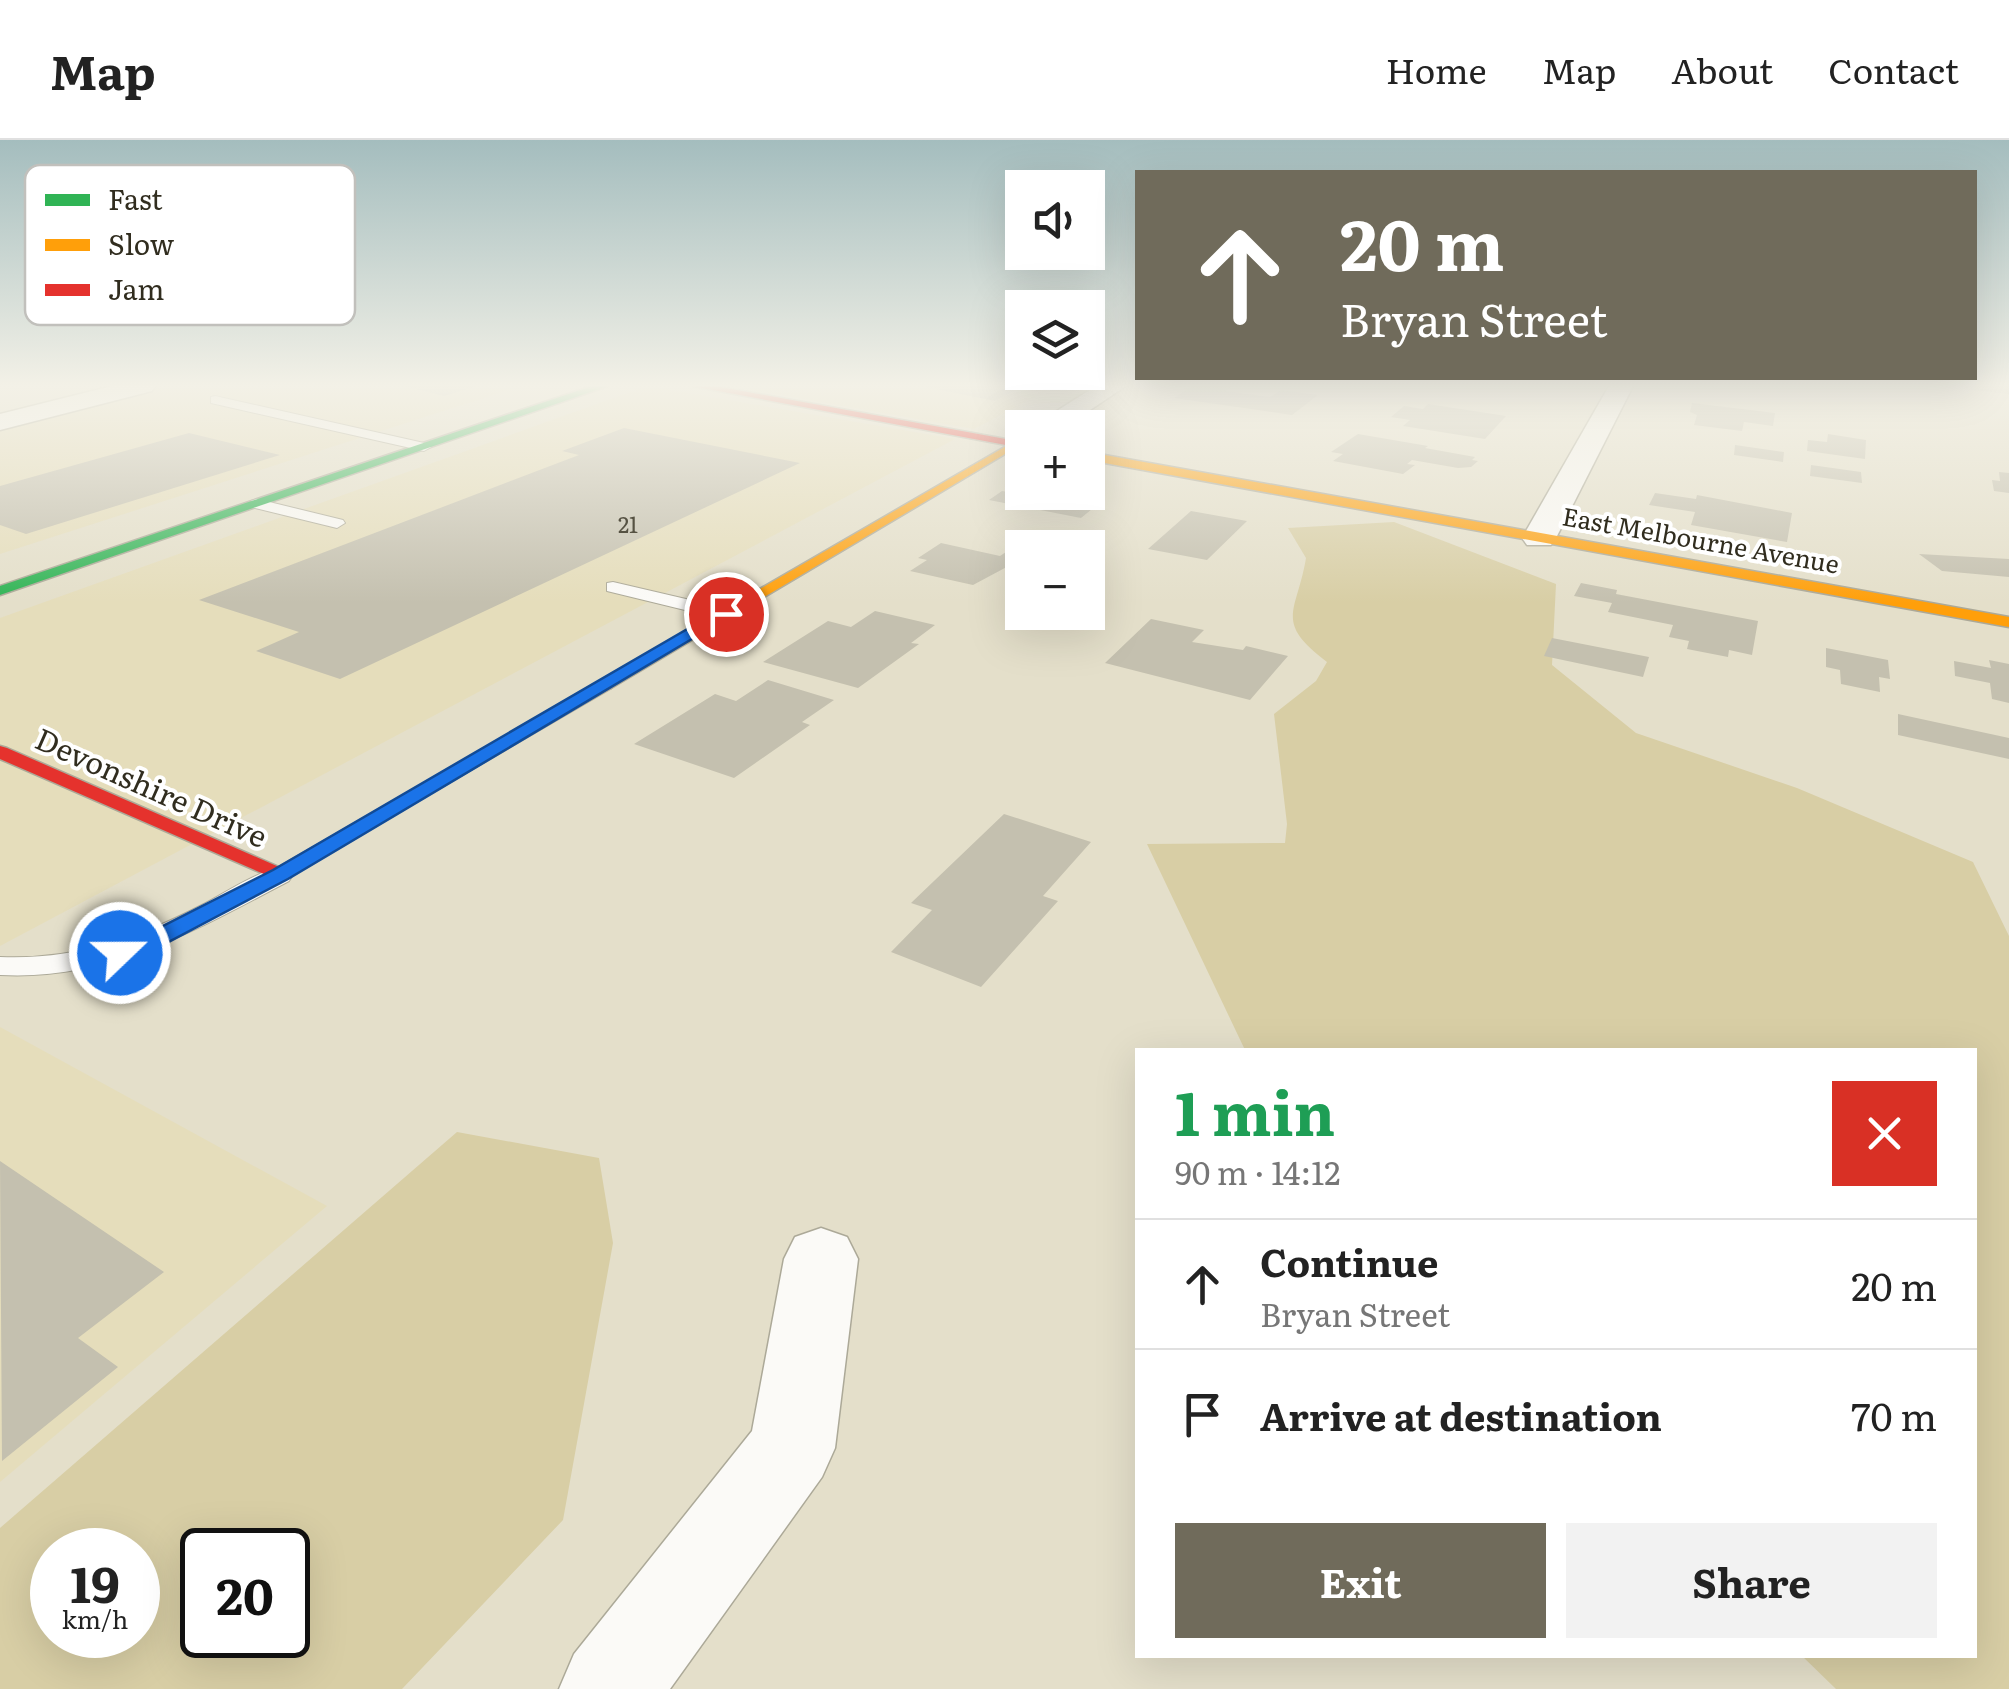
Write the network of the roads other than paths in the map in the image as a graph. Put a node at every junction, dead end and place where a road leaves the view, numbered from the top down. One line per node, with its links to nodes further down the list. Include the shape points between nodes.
1 (391, 458): 5 (street)
2 (994, 458): 10 (street)
3 (1581, 458): 7 (street)
4 (1105, 459): 7 (street, East Melbourne Avenue)
5 (257, 504): 6 (lane); 9 (street)
6 (336, 524)
7 (1539, 538): 11 (street, East Melbourne Avenue)
8 (613, 586): 10 (lane)
9 (0, 591)
10 (726, 614): 13 (street)
11 (2009, 622)
12 (0, 752): 13 (street, Devonshire Drive)
13 (280, 875): 14 (lane, via 149,943 90,964)
14 (0, 966)
15 (821, 1259): 16 (street, via 792,1448)
16 (609, 1689)

